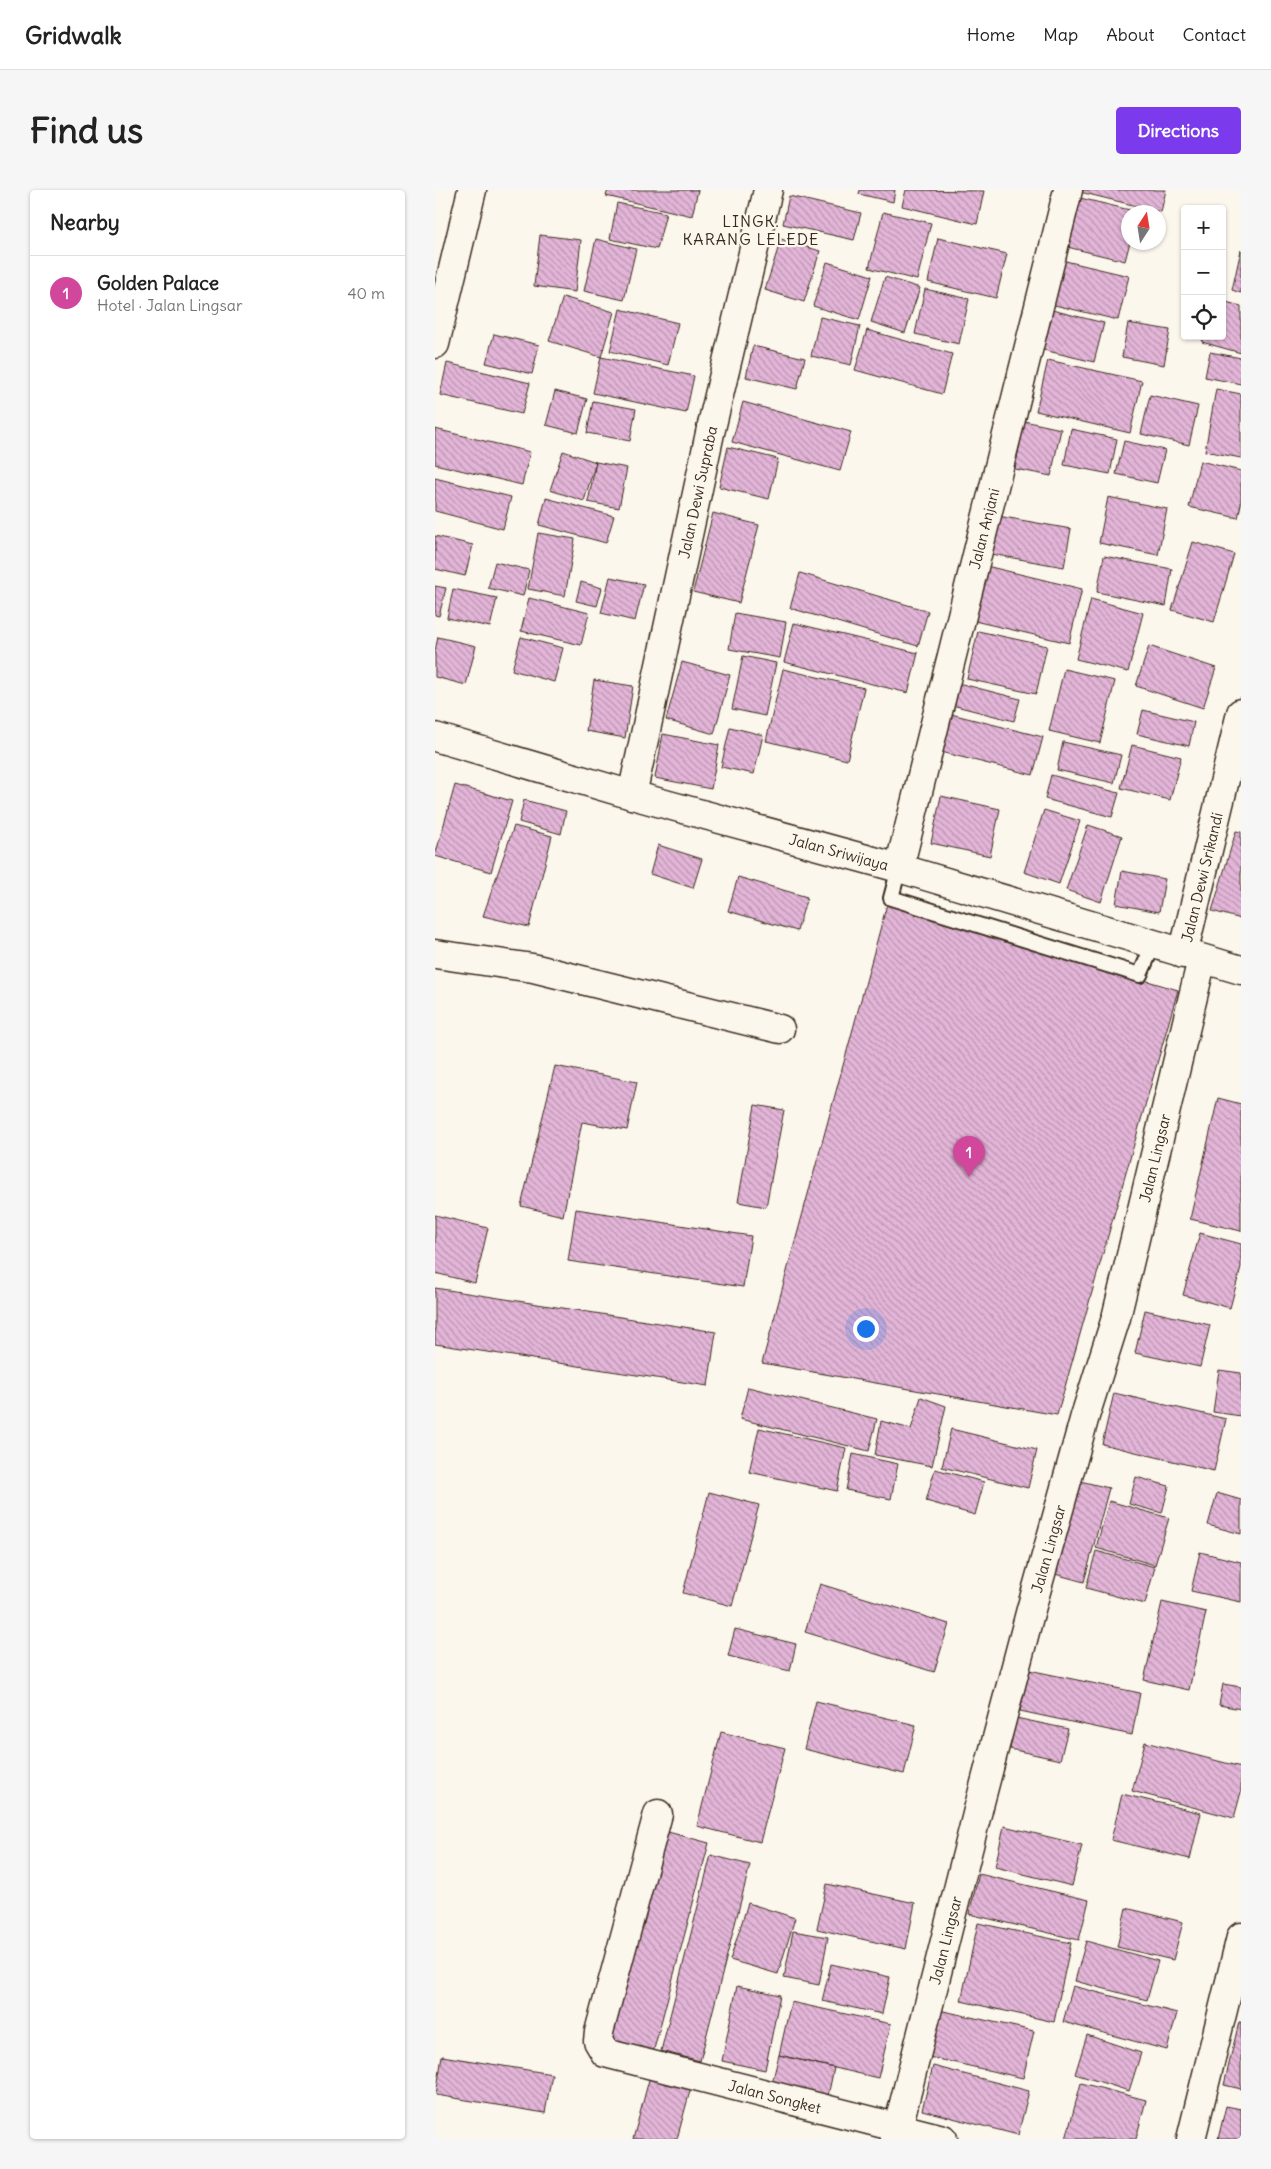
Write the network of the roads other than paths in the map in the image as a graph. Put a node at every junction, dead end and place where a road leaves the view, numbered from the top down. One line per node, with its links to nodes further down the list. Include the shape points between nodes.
1 (472, 190): 4 (street)
2 (768, 190): 7 (street, Jalan Dewi Supraba, via 710,433)
3 (1068, 190): 8 (street, Jalan Anjani)
4 (435, 344)
5 (1241, 713): 10 (street, Jalan Dewi Srikandi)
6 (435, 737): 7 (street, Jalan Sriwijaya)
7 (632, 795): 8 (street, Jalan Sriwijaya)
8 (899, 868): 10 (street, Jalan Sriwijaya)
9 (435, 954): 12 (street, via 533,968)
10 (1193, 957): 11 (street, Jalan Sriwijaya); 15 (street, Jalan Lingsar, via 1116,1318 1030,1613)
11 (1241, 970)
12 (780, 1029)
13 (658, 1814): 15 (street, Jalan Songket, via 599,2032 598,2041 605,2053)
14 (1241, 1937): 17 (street)
15 (896, 2134): 16 (street, Jalan Songket)
16 (943, 2139)
17 (1191, 2139)

